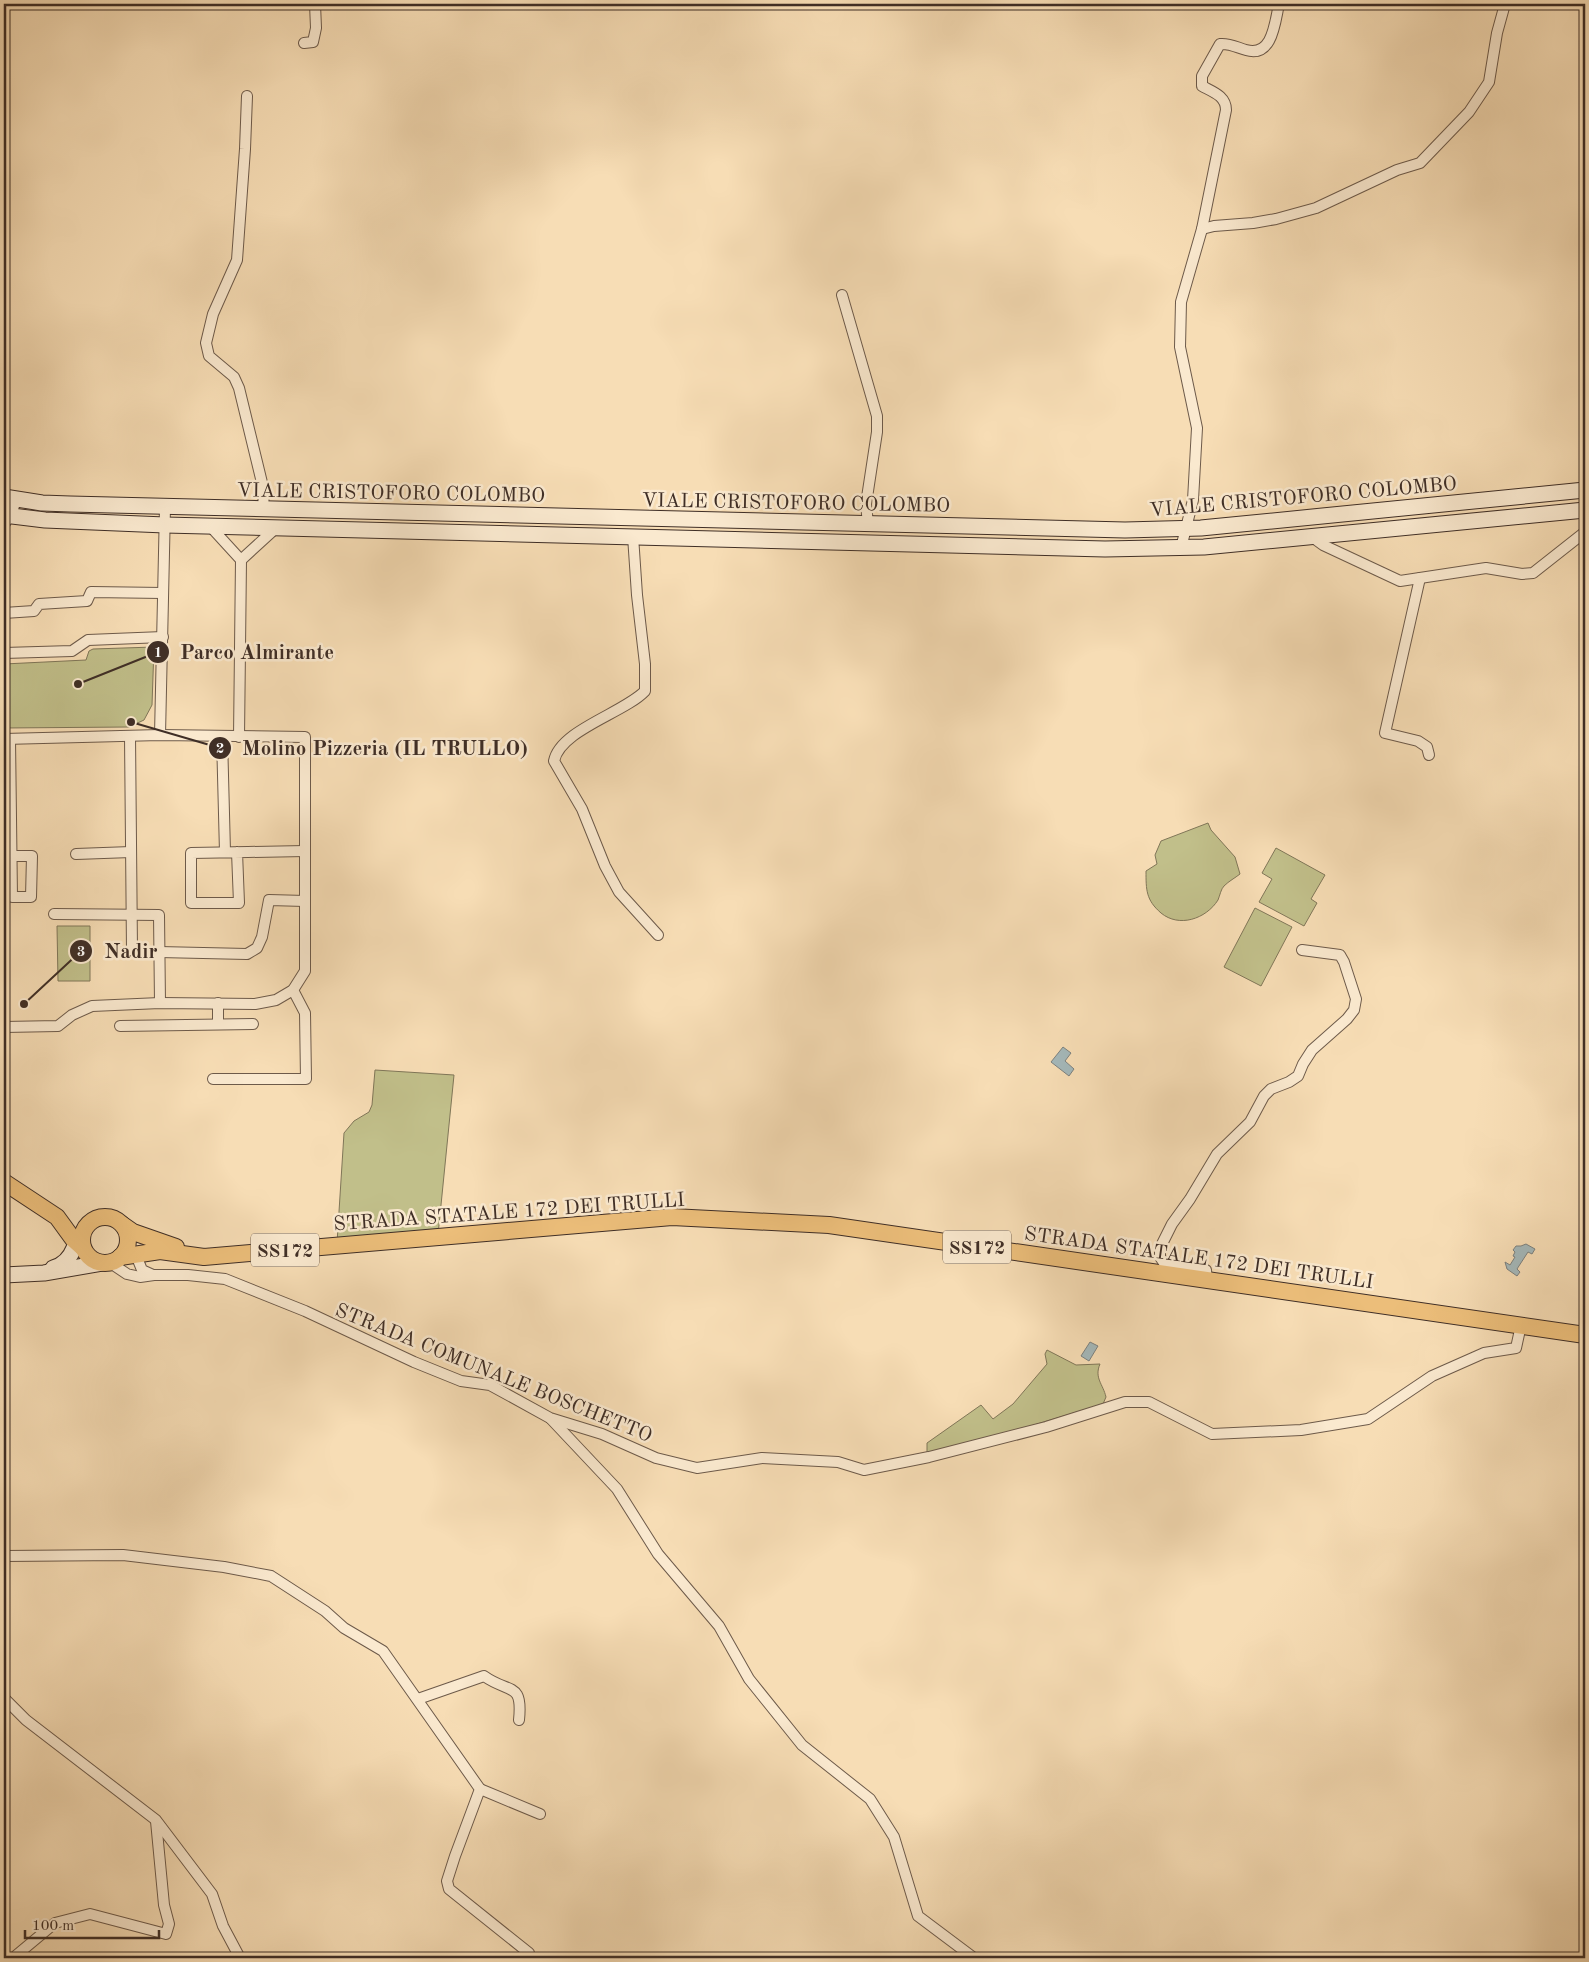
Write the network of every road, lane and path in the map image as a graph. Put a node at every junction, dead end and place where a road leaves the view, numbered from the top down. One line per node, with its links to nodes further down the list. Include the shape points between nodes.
1 (315, 4): 4 (street, via 313,42)
2 (1280, 4): 6 (street, via 1269,42 1263,49 1256,52 1220,44 1202,76 1202,86 1224,100 1226,110)
3 (1505, 4): 6 (street, via 1489,82 1470,112 1420,163 1397,170 1316,208 1276,219)
4 (304, 43)
5 (247, 96): 11 (street, via 237,260 215,309 206,342 210,356 234,377 239,388 264,491)
6 (1202, 228): 19 (street, via 1180,302 1180,347 1197,428 1193,500)
7 (842, 295): 15 (street, via 877,416 866,504)
8 (1585, 490): 19 (main road, VIALE CRISTOFORO COLOMBO)
9 (10, 498): 10 (main road, VIALE CRISTOFORO COLOMBO, via 60,504); 14 (street)
10 (165, 506): 11 (main road, VIALE CRISTOFORO COLOMBO); 16 (street)
11 (263, 509): 13 (main road, VIALE CRISTOFORO COLOMBO)
12 (1585, 510): 23 (main road, VIALE CRISTOFORO COLOMBO)
13 (556, 516): 15 (main road, VIALE CRISTOFORO COLOMBO); 21 (street)
14 (6, 519): 16 (main road, VIALE CRISTOFORO COLOMBO)
15 (868, 524): 19 (main road, VIALE CRISTOFORO COLOMBO)
16 (165, 525): 17 (main road, VIALE CRISTOFORO COLOMBO); 27 (street)
17 (209, 525): 18 (main road, VIALE CRISTOFORO COLOMBO); 25 (street)
18 (277, 527): 21 (main road, VIALE CRISTOFORO COLOMBO); 25 (street)
19 (1184, 529): 24 (street)
20 (1585, 532): 26 (street, via 1533,574 1486,568)
21 (555, 534): 22 (main road, VIALE CRISTOFORO COLOMBO)
22 (633, 536): 24 (main road, VIALE CRISTOFORO COLOMBO, via 1105,549); 47 (street, via 645,691 623,708 582,730 556,753 554,761 582,809 618,892)
23 (1312, 536): 24 (main road, VIALE CRISTOFORO COLOMBO); 26 (street, via 1322,545 1400,580)
24 (1181, 548)
25 (241, 560): 34 (street)
26 (1420, 578): 36 (street, via 1385,733 1418,741 1427,747)
27 (163, 593): 28 (street, via 91,592 87,601 39,604 34,611); 29 (street)
28 (4, 613)
29 (164, 637): 30 (street, via 88,640 72,651); 31 (street)
30 (4, 653)
31 (160, 735): 32 (street); 33 (street)
32 (130, 736): 35 (street); 38 (street)
33 (222, 737): 34 (street); 39 (street)
34 (239, 737): 37 (street, via 305,737)
35 (7, 739): 42 (street)
36 (1429, 755)
37 (305, 851): 40 (street); 44 (street)
38 (131, 852): 41 (street); 46 (street)
39 (225, 852): 40 (street); 40 (street, via 191,853 191,903 239,903)
40 (237, 852)
41 (76, 854)
42 (12, 856): 43 (street); 43 (street, via 32,856 31,897 12,897)
43 (8, 876)
44 (305, 901): 50 (street, via 269,900 262,937 257,948 247,954); 51 (street, via 305,971)
45 (54, 914): 46 (street)
46 (132, 914): 48 (street); 50 (street, via 159,916)
47 (658, 935)
48 (132, 950)
49 (1302, 950): 70 (street, via 1340,955 1356,999 1354,1010 1312,1050 1298,1076 1264,1096 1250,1122 1217,1154 1172,1224 1160,1248 1160,1257 1164,1263 1206,1270)
50 (159, 952): 52 (street)
51 (293, 990): 53 (street, via 276,1000); 58 (street, via 305,1013 306,1079)
52 (160, 1004): 53 (street); 57 (street, via 92,1006 58,1026)
53 (218, 1004): 54 (street)
54 (218, 1024): 55 (street); 56 (street)
55 (252, 1024)
56 (120, 1026)
57 (4, 1028)
58 (213, 1079)
59 (4, 1182): 60 (main road)
60 (57, 1217): 61 (main road, via 81,1221); 63 (main road)
61 (94, 1219): 62 (main road, via 109,1217 117,1220); 63 (main road)
62 (126, 1233): 64 (main road); 65 (main road, via 133,1232); 66 (main road, via 124,1253)
63 (78, 1243): 66 (main road, via 90,1258); 67 (main road, via 71,1256 58,1267)
64 (136, 1255): 65 (main road, STRADA STATALE 172 DEI TRULLI / SS172, via 160,1252); 66 (main road, STRADA STATALE 172 DEI TRULLI / SS172); 69 (street, via 142,1270)
65 (204, 1257): 70 (main road, STRADA STATALE 172 DEI TRULLI / SS172, via 672,1217 829,1225)
66 (110, 1261): 67 (main road); 69 (street, STRADA COMUNALE BOSCHETTO, via 127,1274 140,1277)
67 (37, 1272): 68 (main road)
68 (4, 1275)
69 (154, 1275): 73 (street, STRADA COMUNALE BOSCHETTO, via 225,1280 305,1311 430,1368 461,1380 490,1385)
70 (1207, 1280): 71 (main road, STRADA STATALE 172 DEI TRULLI / SS172)
71 (1521, 1326): 72 (main road, STRADA STATALE 172 DEI TRULLI / SS172); 73 (street, STRADA COMUNALE BOSCHETTO, via 1516,1348 1484,1353 1432,1376 1368,1419 1301,1430 1212,1434 1149,1402 1125,1402 1037,1430 929,1458 864,1470 838,1462 762,1458 697,1468 656,1458 602,1434)
72 (1585, 1335)
73 (550, 1418): 84 (street, via 618,1489 658,1554 719,1626 749,1679 802,1745 870,1800 894,1837 918,1916)
74 (4, 1556): 76 (street, via 124,1555 271,1576 325,1611 344,1628 383,1651)
75 (4, 1698): 80 (street, via 34,1726)
76 (418, 1699): 77 (street, via 484,1676 519,1695); 78 (street)
77 (519, 1720)
78 (480, 1789): 79 (street); 81 (street, via 447,1881 449,1888)
79 (540, 1814)
80 (156, 1820): 82 (street, via 164,1905 169,1924 166,1934 90,1914 55,1923); 83 (street, via 212,1894 223,1926)
81 (529, 1953)
82 (13, 1958)
83 (240, 1958)
84 (974, 1958)

